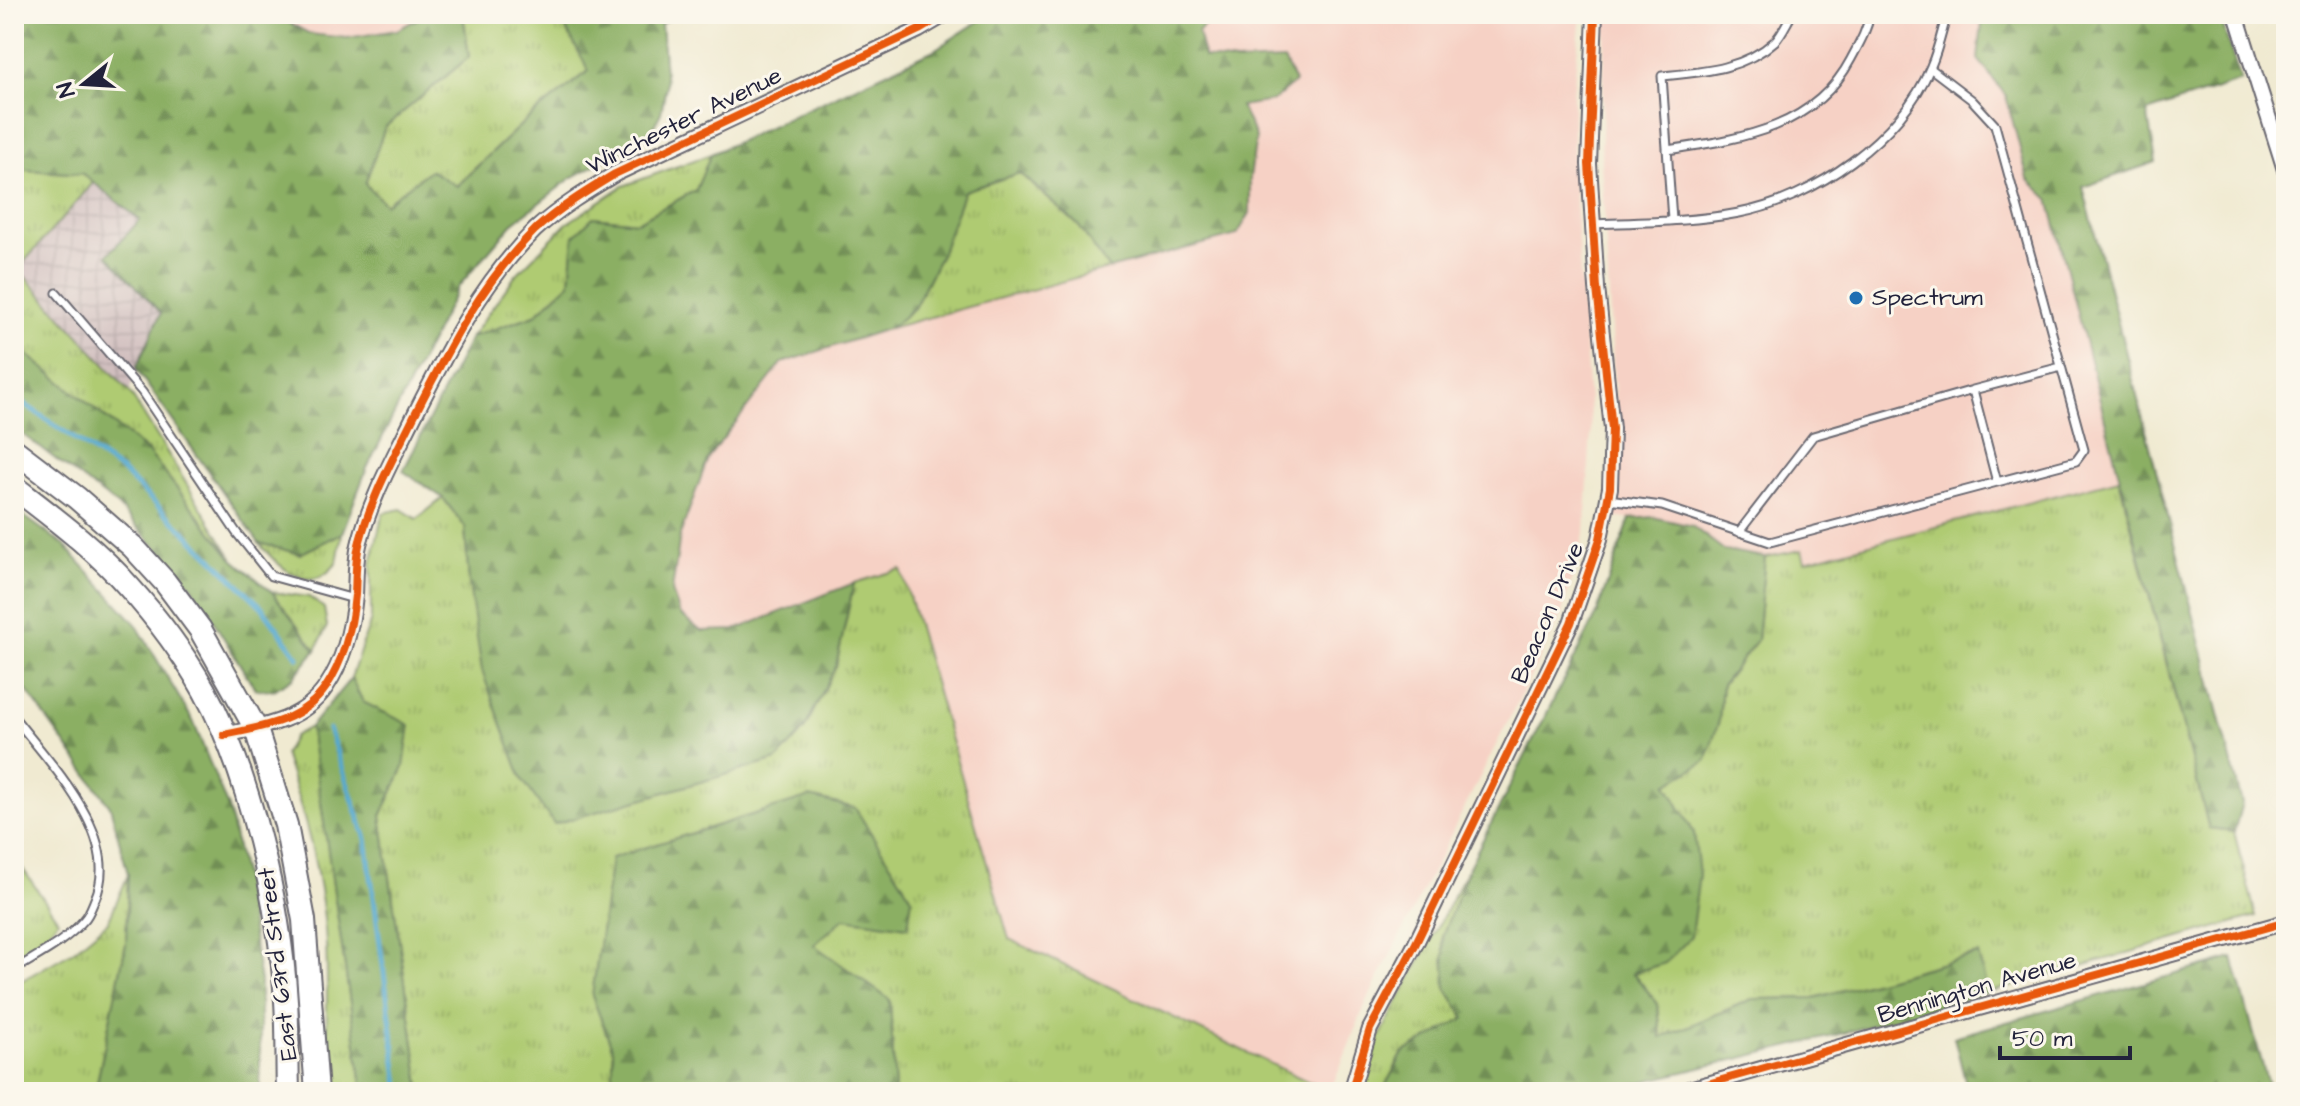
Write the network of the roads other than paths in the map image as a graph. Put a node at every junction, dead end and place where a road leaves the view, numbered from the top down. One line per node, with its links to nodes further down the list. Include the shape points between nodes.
1 (946, 14): 20 (street, Winchester Avenue, via 615,174 536,230 497,273 456,335 370,504 358,547)
2 (1595, 14): 11 (street, Beacon Drive, via 1589,164)
3 (1792, 14): 8 (lane, via 1777,39 1745,61 1718,70 1662,76)
4 (1870, 14): 8 (lane, via 1845,71 1816,104 1779,126 1744,138)
5 (1947, 14): 7 (lane)
6 (2236, 14): 9 (street)
7 (1930, 68): 10 (lane, via 1905,111 1853,162 1777,202 1740,213); 13 (lane, via 1995,125)
8 (1667, 150): 10 (lane)
9 (2286, 173)
10 (1672, 220): 11 (lane)
11 (1593, 224): 18 (street, Beacon Drive, via 1612,429)
12 (57, 293): 20 (lane, via 142,392 271,576)
13 (2061, 367): 14 (lane); 16 (lane, via 2084,450 2076,461)
14 (1973, 390): 16 (lane); 19 (lane, via 1813,436)
15 (14, 450): 22 (main road, East 63rd Street, via 77,498 165,582 200,629)
16 (1997, 482): 19 (lane, via 1770,542)
17 (14, 487): 23 (main road, East 63rd Street, via 87,544 127,584 204,690)
18 (1608, 499): 19 (lane, via 1662,506); 28 (street, Beacon Drive, via 1571,623 1370,1029)
19 (1739, 532)
20 (354, 599): 22 (street, Winchester Avenue, via 346,646 327,686 310,706)
21 (14, 717): 25 (lane, via 80,803 99,845 100,888 86,918 63,940)
22 (256, 729): 23 (street, Winchester Avenue); 27 (main road, East 63rd Street, via 286,825 304,920)
23 (224, 735): 26 (main road, East 63rd Street, via 260,843 281,953)
24 (2286, 922): 29 (street, Bennington Avenue)
25 (14, 970)
26 (288, 1092)
27 (317, 1092)
28 (1351, 1092)
29 (1679, 1092)

